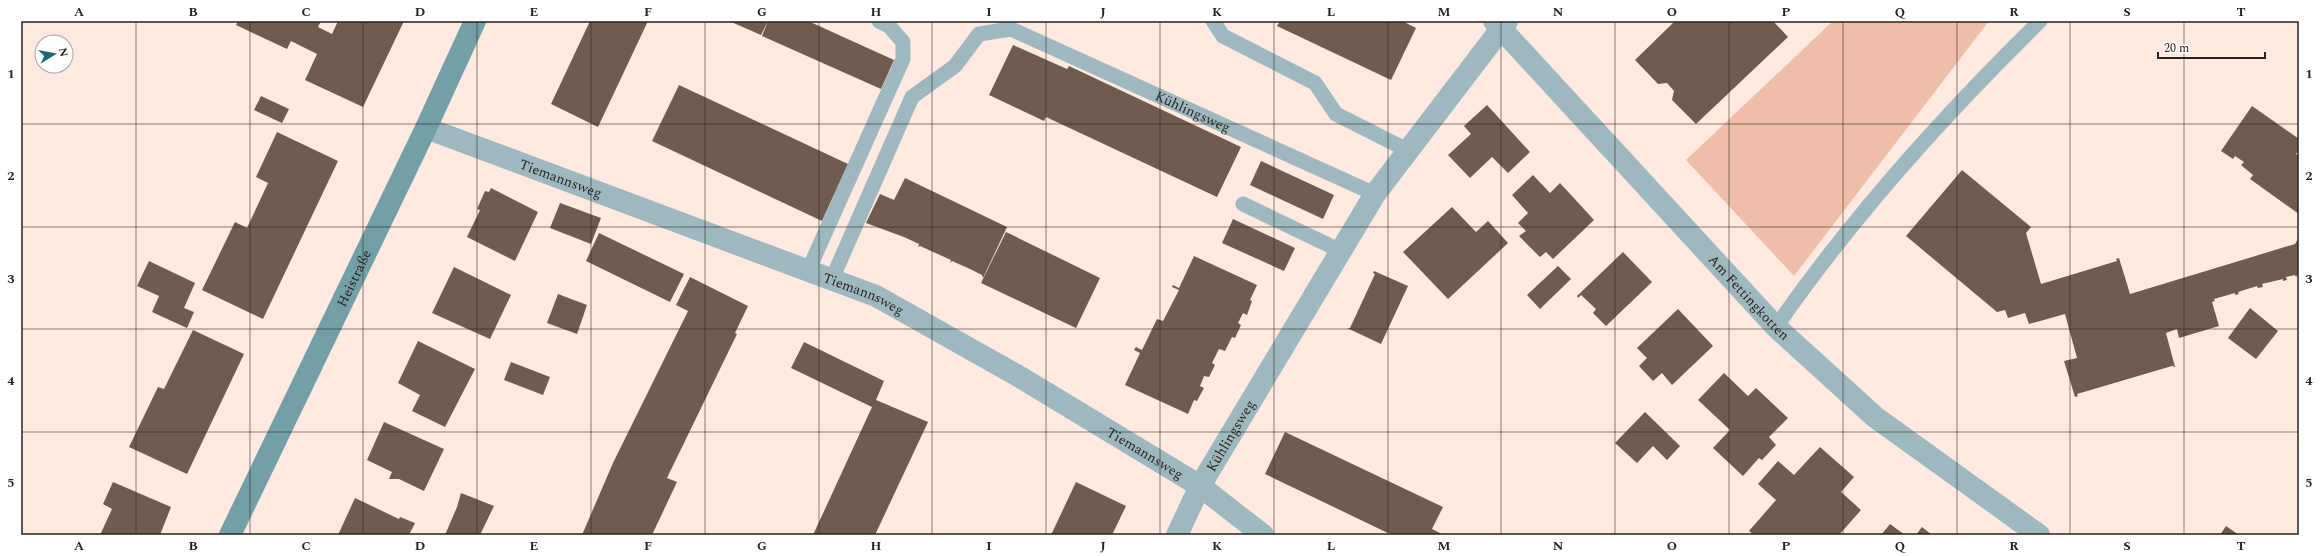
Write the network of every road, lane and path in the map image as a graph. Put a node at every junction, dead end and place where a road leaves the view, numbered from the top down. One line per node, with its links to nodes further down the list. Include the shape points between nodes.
1 (475, 21): 6 (street, Heistraße)
2 (879, 21): 11 (lane, via 889,26 903,42 903,59)
3 (1213, 21): 7 (lane, via 1223,36 1315,83 1336,114)
4 (2040, 21): 13 (lane, via 1977,83 1929,137 1817,268)
5 (1501, 24): 7 (street, Kühlingsweg); 13 (street, Am Fettingkotten)
6 (426, 128): 11 (street, Tiemannsweg); 15 (street, Heistraße)
7 (1409, 150): 8 (street, Kühlingsweg)
8 (1375, 194): 10 (street, Kühlingsweg); 12 (lane, Kühlingsweg, via 1011,29 979,34 955,66 912,97)
9 (1243, 204): 10 (lane)
10 (1341, 250): 14 (street, Kühlingsweg)
11 (808, 271): 12 (street, Tiemannsweg)
12 (832, 279): 14 (street, Tiemannsweg, via 876,296 1020,377)
13 (1776, 327): 18 (street, Am Fettingkotten, via 1875,417)
14 (1200, 486): 16 (street, Kühlingsweg); 17 (street, Tiemannsweg)
15 (230, 535)
16 (1177, 535)
17 (1263, 535)
18 (2039, 535)

